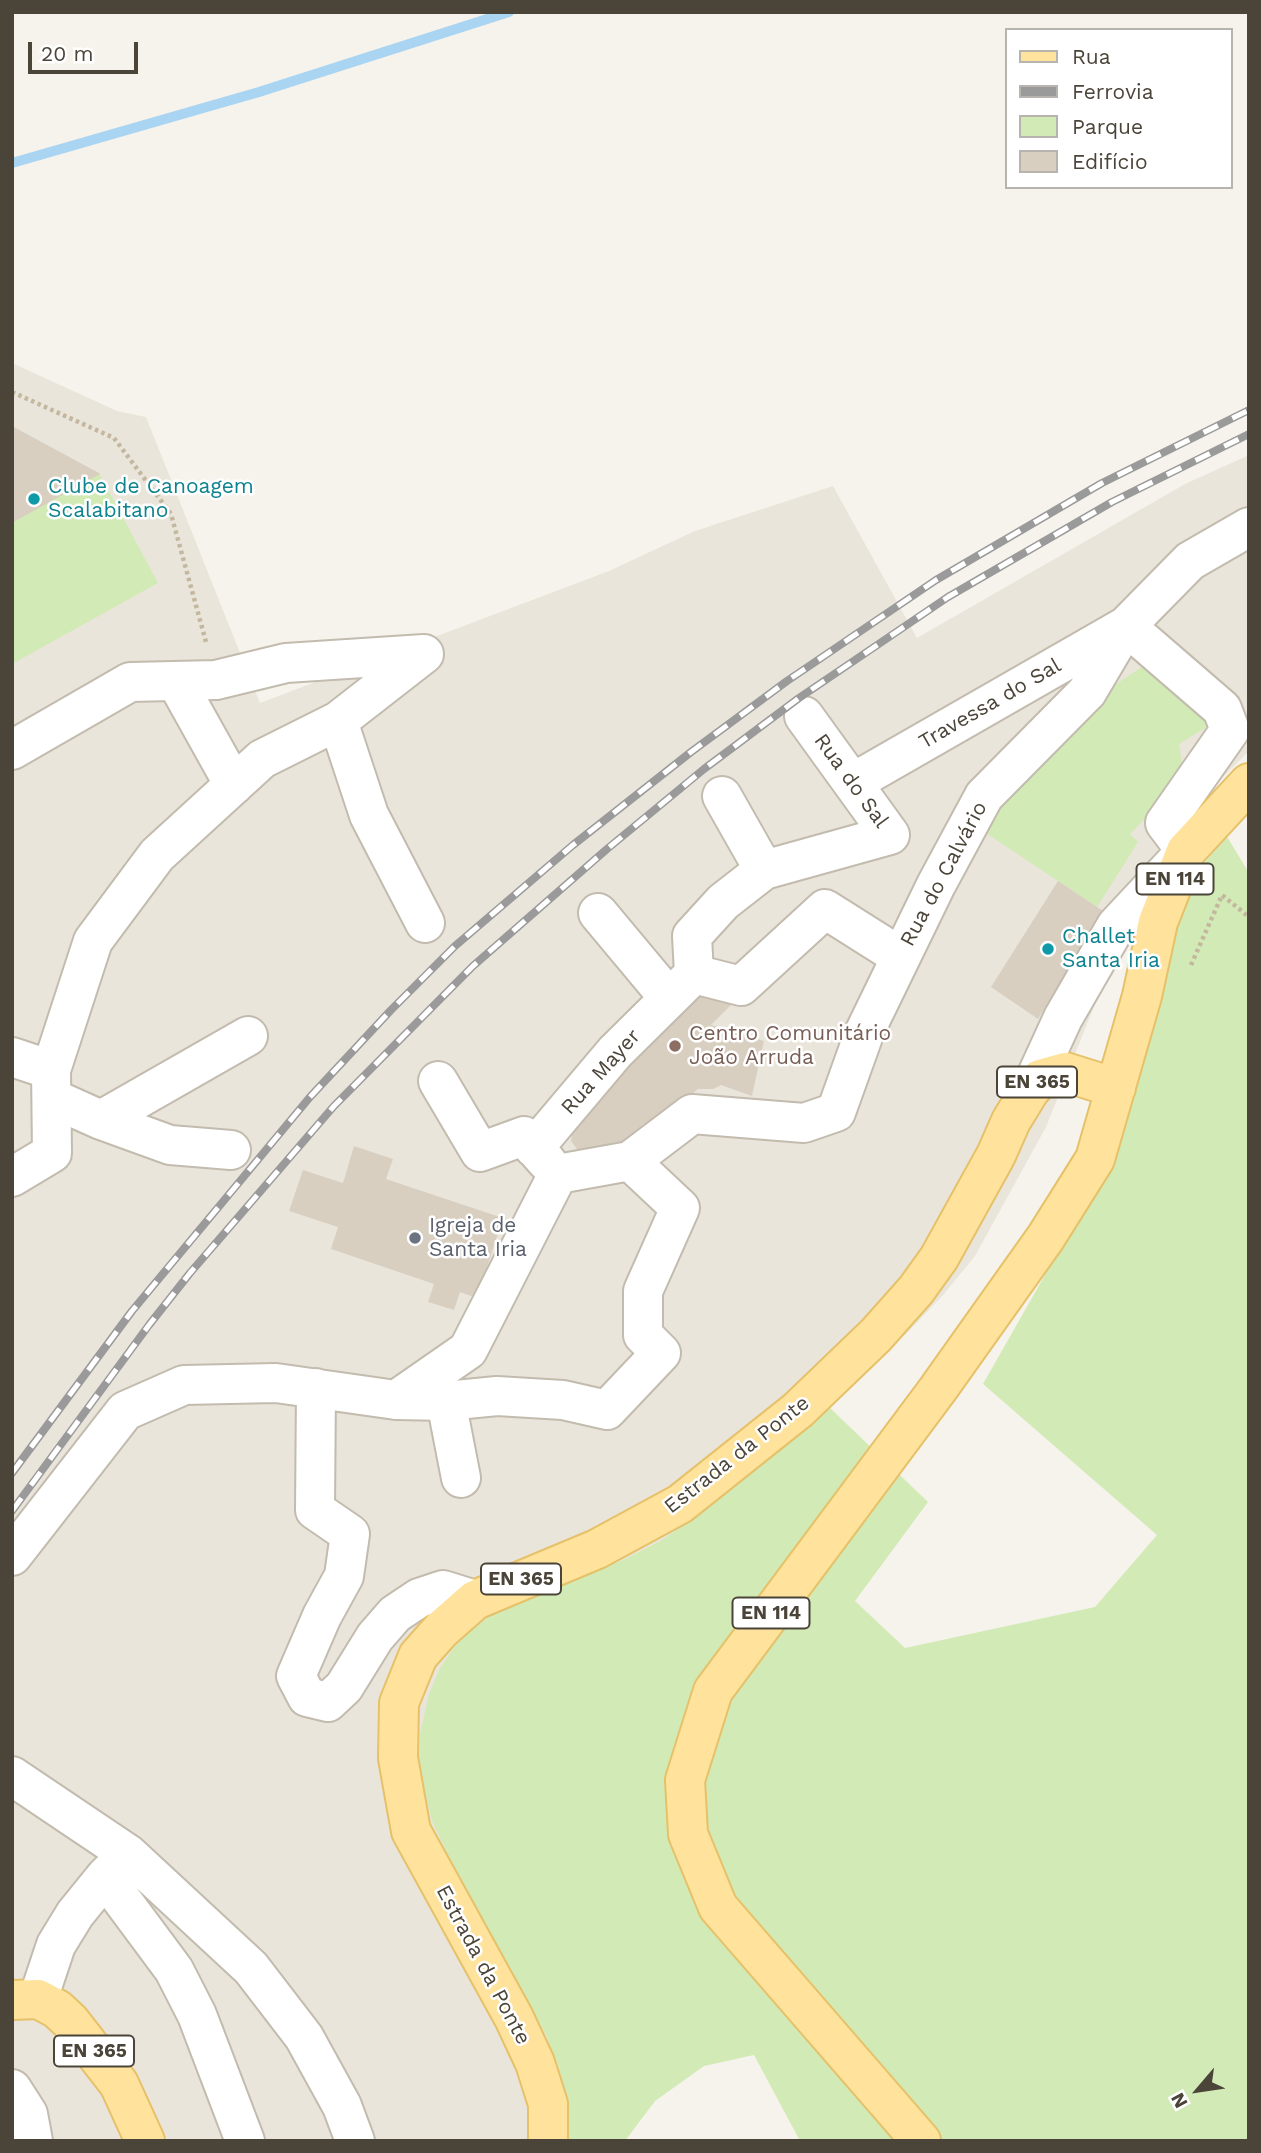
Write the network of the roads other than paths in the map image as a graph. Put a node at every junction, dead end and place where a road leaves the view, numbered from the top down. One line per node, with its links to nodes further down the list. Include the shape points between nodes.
1 (1249, 527): 2 (street, Rua do Calvário, via 1190,561)
2 (1126, 626): 7 (street, Travessa do Sal); 11 (street, via 1222,709 1230,730 1165,823); 15 (street, Rua do Calvário, via 1087,692 984,796)
3 (176, 681): 5 (street, via 216,680 286,663 424,654); 6 (street, via 130,682); 9 (street)
4 (804, 716): 7 (street, Rua do Sal)
5 (338, 721): 9 (street, via 262,759); 14 (street, via 369,815)
6 (12, 750)
7 (854, 782): 12 (street, Rua do Sal, via 890,835)
8 (1249, 783): 11 (main road, EN 114)
9 (234, 785): 21 (street, via 157,855 93,941)
10 (722, 796): 12 (street)
11 (1186, 851): 22 (main road, EN 114, via 1158,922); 23 (street, via 1115,926 1063,1018)
12 (764, 870): 16 (street, Rua do Sal, via 723,902 692,936)
13 (598, 913): 16 (street)
14 (425, 923)
15 (901, 957): 16 (street, via 825,909 741,986); 27 (street, Rua do Calvário, via 865,1031 836,1112 804,1124 692,1114)
16 (681, 986): 26 (street, Rua Mayer, via 615,1052)
17 (248, 1036): 24 (street)
18 (12, 1057): 21 (street)
19 (12, 1079): 21 (street)
20 (438, 1081): 26 (street, via 480,1152 524,1136)
21 (51, 1084): 24 (street); 28 (street, via 52,1153)
22 (1116, 1088): 23 (main road, EN 365, via 1065,1072 1040,1079); 44 (main road, EN 114, via 1095,1159 1046,1237 713,1691 685,1780 688,1834 718,1907)
23 (1030, 1090): 34 (main road, Estrada da Ponte / EN 365, via 939,1258 916,1290 798,1410 680,1504 597,1549)
24 (101, 1120): 25 (street, via 170,1145)
25 (231, 1150)
26 (546, 1161): 27 (street); 30 (street, Rua Mayer, via 468,1350)
27 (630, 1161): 31 (street, via 680,1208 643,1291 643,1335 661,1353 607,1410 563,1400 497,1396)
28 (12, 1177)
29 (316, 1388): 30 (street); 33 (street, via 276,1383 184,1385 125,1411); 34 (street, via 314,1510 350,1534 344,1576 296,1676 307,1697 328,1702 344,1687 395,1614 419,1598 443,1590)
30 (397, 1400): 31 (street)
31 (446, 1401): 32 (street)
32 (461, 1478)
33 (12, 1556)
34 (475, 1600): 43 (main road, Estrada da Ponte / EN 365, via 418,1656 399,1703 398,1758 411,1831 535,2063 548,2104)
35 (12, 1776): 36 (street)
36 (117, 1865): 37 (street, via 75,1914); 41 (street, via 197,2015); 42 (street, via 251,1968 304,2037 342,2106)
37 (25, 2000): 40 (main road, EN 365, via 57,2009 88,2042 119,2084)
38 (12, 2089): 39 (street, via 28,2114)
39 (33, 2141)
40 (145, 2141)
41 (245, 2141)
42 (355, 2141)
43 (548, 2141)
44 (921, 2141)

